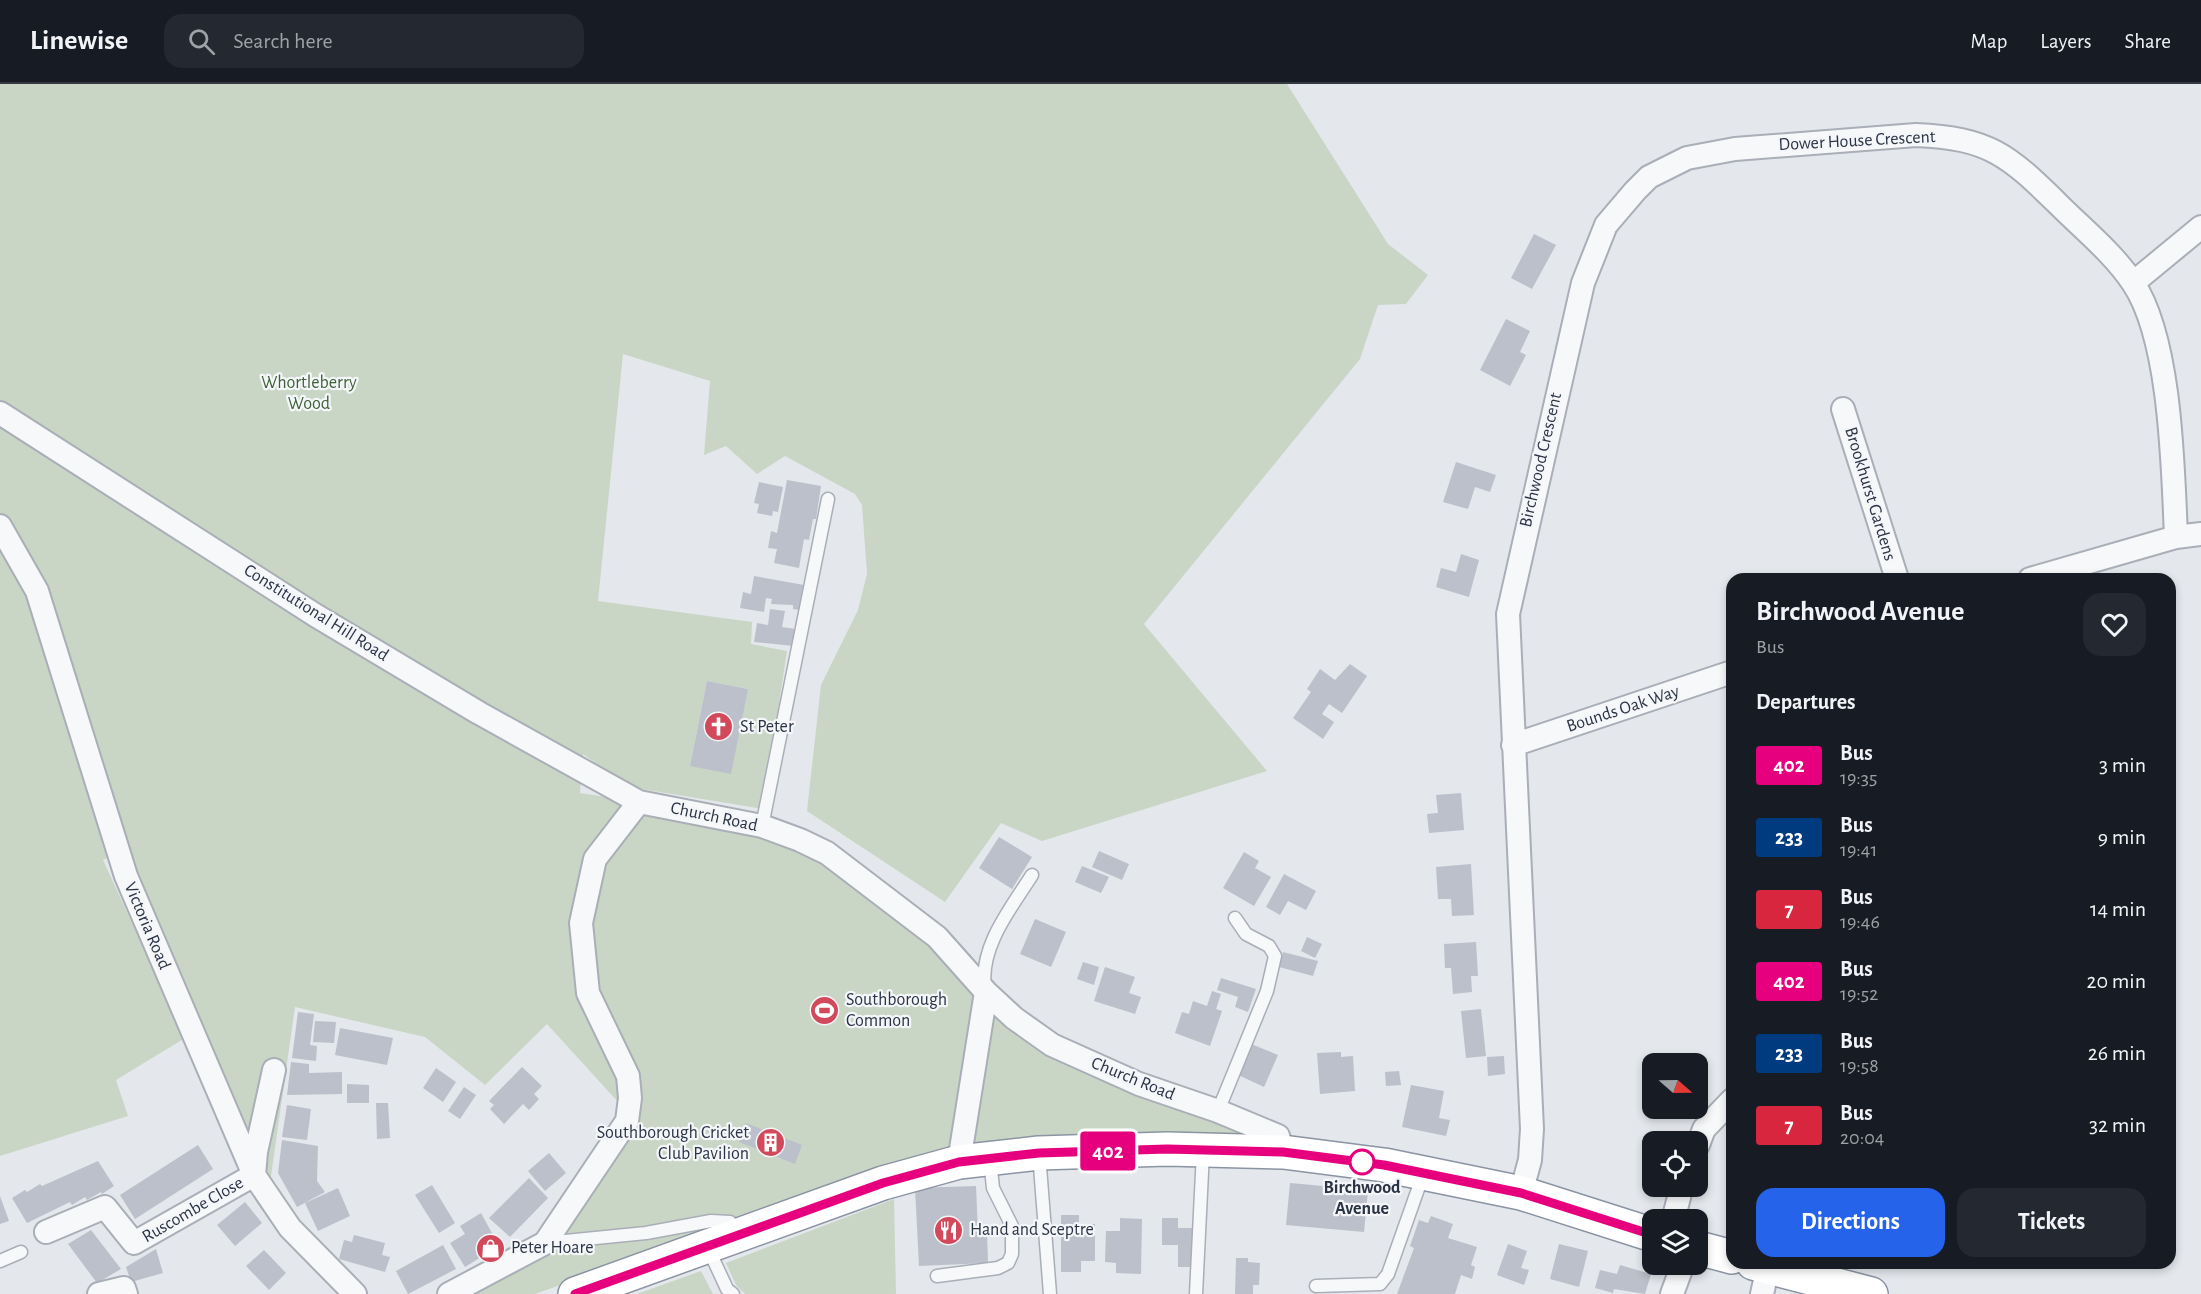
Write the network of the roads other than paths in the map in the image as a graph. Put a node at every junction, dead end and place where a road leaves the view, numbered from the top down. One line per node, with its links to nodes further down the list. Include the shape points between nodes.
1 (1635, 191): 3 (street, Dower House Crescent, via 1649,177 1687,158 1735,149 1917,135 1959,137 1978,142 2009,159 2033,179); 13 (street, Birchwood Crescent, via 1606,225 1583,283 1548,431 1508,614)
2 (2201, 227): 3 (street)
3 (2133, 283): 9 (street, Dower House Crescent, via 2149,314 2168,409)
4 (1843, 409): 10 (street, Brookhurst Gardens)
5 (0, 413): 14 (street, Constitutional Hill Road, via 315,615)
6 (828, 499): 15 (lane)
7 (0, 526): 28 (street, Victoria Road, via 37,591 126,876)
8 (2201, 534): 9 (street)
9 (2176, 537): 11 (street)
10 (1895, 573)
11 (2051, 573)
12 (1726, 674): 13 (street, Bounds Oak Way)
13 (1513, 746): 29 (street, via 1532,1129 1530,1160)
14 (639, 802): 15 (street, Church Road); 33 (street, via 596,859 581,923 588,993 628,1076 629,1114)
15 (762, 826): 18 (street, Church Road, via 800,840 850,869 937,937)
16 (1032, 875): 18 (lane, via 996,934 983,976)
17 (1234, 918): 21 (lane, via 1246,934 1269,946 1275,956 1267,991)
18 (986, 992): 21 (street, Church Road, via 1052,1045 1139,1084); 26 (street)
19 (274, 1070): 28 (street)
20 (1726, 1106): 22 (street)
21 (1218, 1111): 24 (street, Church Road, via 1278,1136)
22 (1704, 1131)
23 (1203, 1151): 24 (highway); 25 (highway); 49 (lane)
24 (1283, 1152): 27 (highway)
25 (1039, 1153): 26 (highway); 48 (lane)
26 (975, 1160): 32 (highway, via 883,1183); 40 (lane, via 1012,1226 1012,1254 1008,1263 998,1268)
27 (1423, 1174): 29 (highway); 41 (lane, via 1388,1275 1380,1284)
28 (254, 1175): 30 (street, Ruscombe Close, via 134,1243 105,1207); 44 (street, Victoria Road, via 290,1228)
29 (1521, 1193): 31 (highway)
30 (46, 1232)
31 (1642, 1232)
32 (722, 1241): 33 (lane, via 730,1222 711,1221 646,1233); 46 (highway); 47 (lane, via 727,1288)
33 (545, 1243): 45 (street)
34 (1708, 1251): 36 (highway)
35 (21, 1252): 37 (lane)
36 (1726, 1255)
37 (0, 1261)
38 (1679, 1275): 50 (street)
39 (1761, 1275): 51 (highway)
40 (937, 1276)
41 (1316, 1286)
42 (99, 1294): 43 (street, via 124,1288)
43 (126, 1294)
44 (355, 1294)
45 (449, 1294)
46 (575, 1294)
47 (732, 1294)
48 (1050, 1294)
49 (1196, 1294)
50 (1672, 1294)
51 (1871, 1294)

